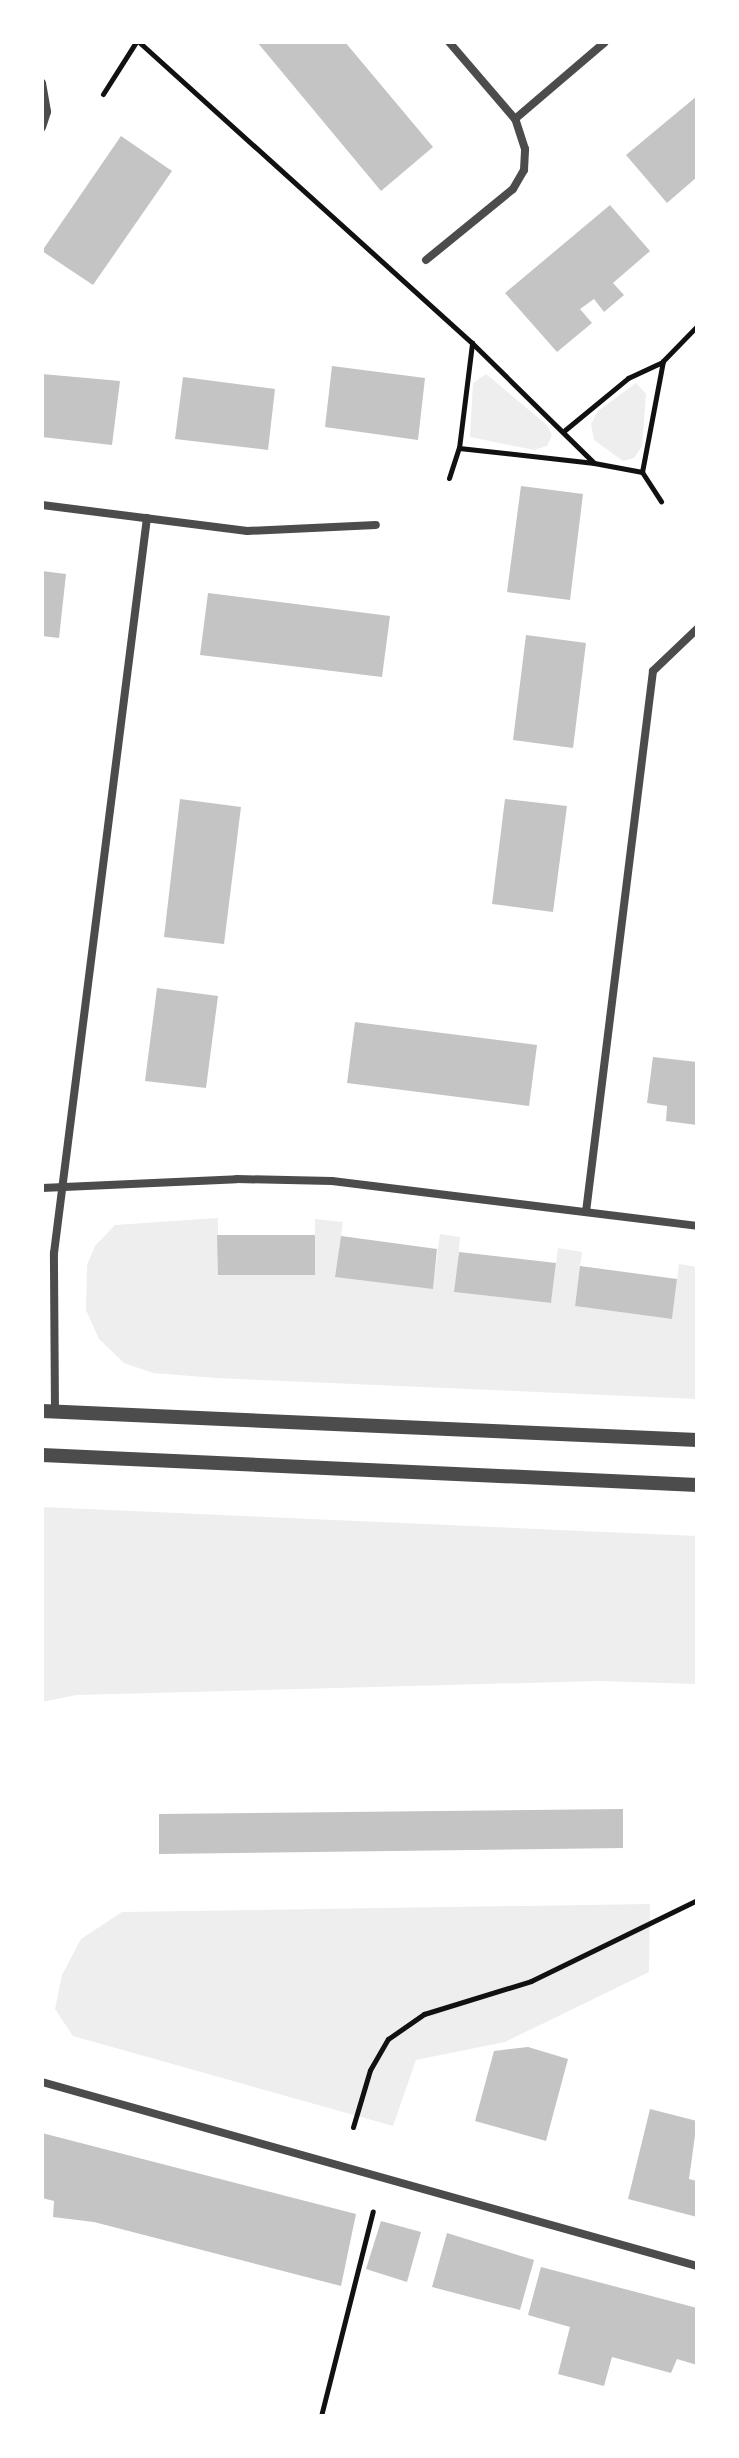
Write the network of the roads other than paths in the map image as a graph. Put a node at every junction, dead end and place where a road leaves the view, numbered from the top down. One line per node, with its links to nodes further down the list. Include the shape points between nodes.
1 (449, 42): 4 (street)
2 (605, 42): 4 (street)
3 (42, 83): 5 (street, via 47,112)
4 (515, 119): 6 (street, via 525,149 524,170 513,189)
5 (42, 127)
6 (426, 260)
7 (42, 505): 8 (street)
8 (147, 518): 9 (street, via 247,531); 11 (street)
9 (376, 525)
10 (697, 629): 13 (street, via 653,671)
11 (67, 1184): 12 (street); 13 (street, via 303,1179); 15 (street, via 54,1253)
12 (42, 1188)
13 (586, 1212): 14 (street)
14 (697, 1226)
15 (49, 1411): 16 (street)
16 (697, 1440)
17 (42, 1455): 18 (street)
18 (697, 1485)
19 (42, 2082): 20 (street)
20 (697, 2266)

